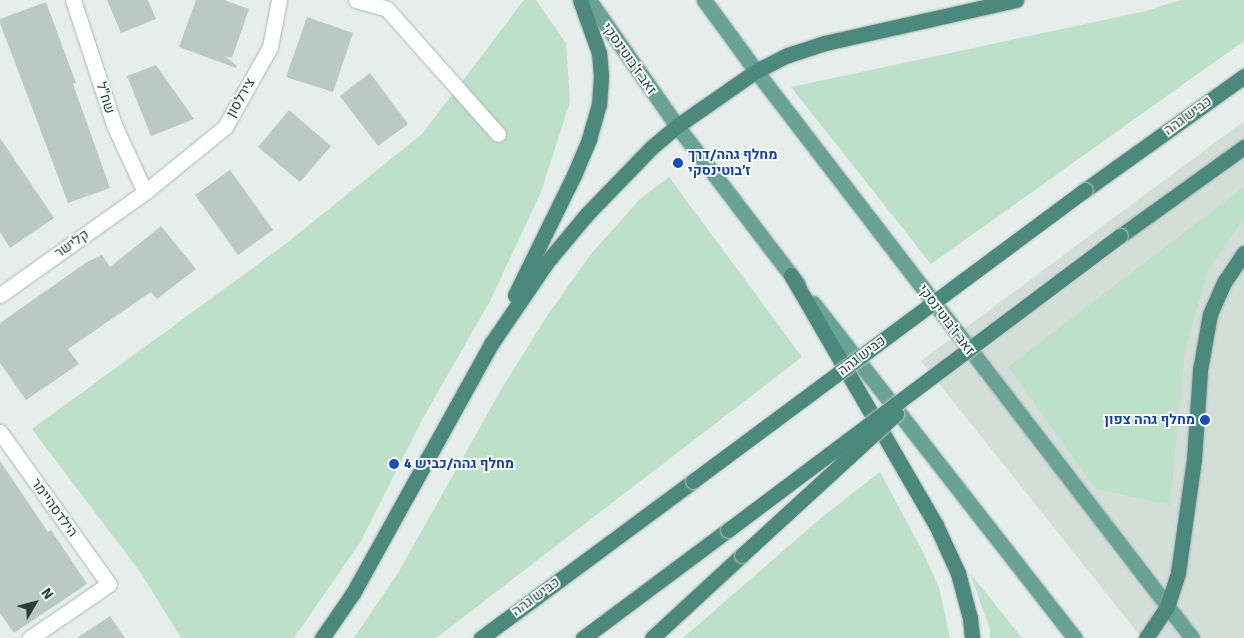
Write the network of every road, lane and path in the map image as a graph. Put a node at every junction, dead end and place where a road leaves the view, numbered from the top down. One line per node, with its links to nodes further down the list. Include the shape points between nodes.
1 (73, 0): 13 (street, שח"ל, via 114,125)
2 (279, 0): 13 (street, צירלסון, via 270,47 225,127)
3 (356, 0): 11 (street, via 387,9)
4 (580, 0): 17 (highway, via 598,53 601,75 599,104 574,175)
5 (589, 0): 10 (main road, זאב ז'בוטינסקי)
6 (704, 0): 8 (main road, זאב ז'בוטינסקי)
7 (1016, 0): 8 (highway, via 825,44 788,55)
8 (756, 71): 10 (highway); 20 (main road, זאב ז'בוטינסקי)
9 (1244, 76): 23 (highway, כביש גהה, bridge, via 1085,190)
10 (677, 126): 15 (main road, זאב ז'בוטינסקי); 17 (highway, via 652,147 547,262)
11 (498, 134)
12 (1244, 147): 18 (highway, bridge)
13 (144, 192): 16 (street, קלישר)
14 (1244, 253): 20 (highway, via 1225,281 1210,314 1200,370 1185,535 1178,573)
15 (791, 275): 26 (highway, via 936,526 958,573); 27 (main road, זאב ז'בוטינסקי)
16 (0, 295)
17 (491, 344): 22 (highway, via 362,578)
18 (961, 354): 24 (highway, bridge); 25 (highway, bridge)
19 (2, 439): 21 (street, הילדסהיימר, via 109,584)
20 (1166, 607): 28 (highway); 29 (main road, זאב ז'בוטינסקי)
21 (30, 638)
22 (322, 638)
23 (481, 638)
24 (583, 638)
25 (652, 638)
26 (972, 638)
27 (1075, 638)
28 (1146, 638)
29 (1192, 638)

